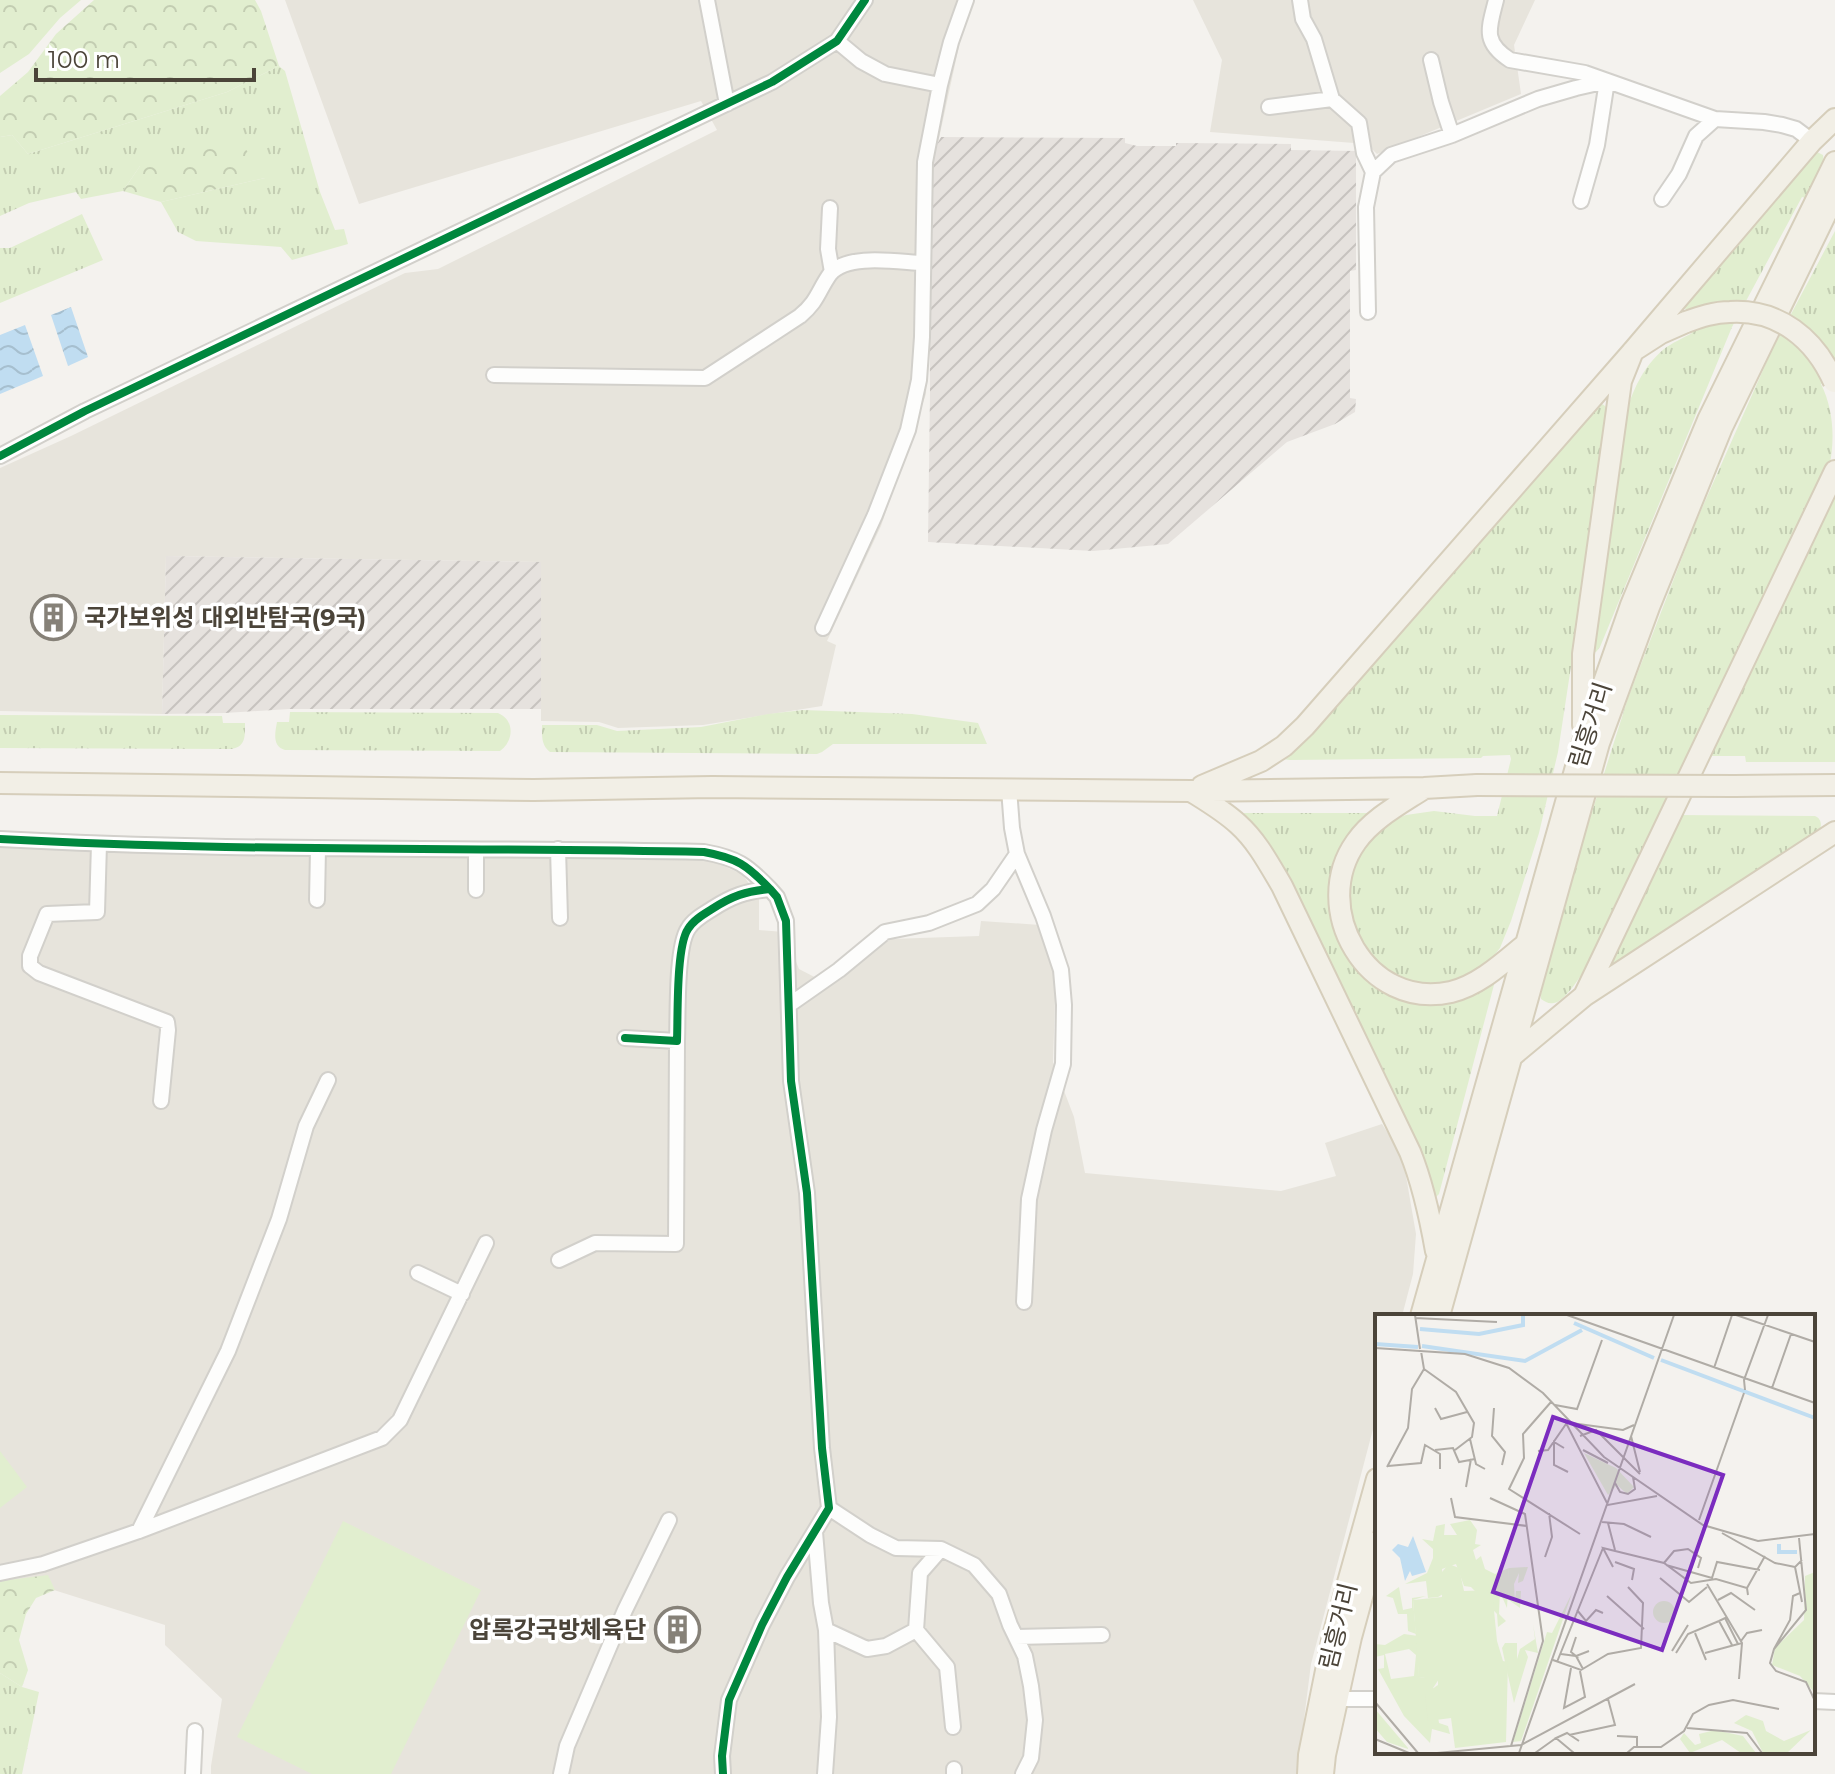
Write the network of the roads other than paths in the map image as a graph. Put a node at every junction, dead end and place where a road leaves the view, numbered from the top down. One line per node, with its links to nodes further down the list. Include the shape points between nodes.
1 (707, 0): 11 (street)
2 (865, 0): 6 (street)
3 (966, 0): 9 (street)
4 (1300, 0): 10 (street)
5 (1496, 0): 8 (street, via 1489,34 1500,54)
6 (837, 41): 9 (street, via 885,74); 11 (street)
7 (1431, 60): 15 (street)
8 (1607, 81): 13 (street); 15 (street, via 1538,99); 21 (street)
9 (940, 85): 23 (street, via 925,162)
10 (1332, 99): 12 (street); 18 (street, via 1359,123)
11 (727, 104): 29 (street)
12 (1269, 107)
13 (1715, 119): 16 (street, via 1782,125); 20 (street, via 1696,136)
14 (1835, 119): 16 (main road)
15 (1452, 135): 18 (street, via 1391,155)
16 (1812, 141): 26 (main road)
17 (1835, 162): 32 (main road, 림흥거리, via 1708,420 1631,605)
18 (1373, 172): 25 (street, via 1366,207)
19 (1835, 195): 54 (main road, 림흥거리, via 1722,427 1649,607 1599,743)
20 (1662, 199)
21 (1581, 201)
22 (830, 208): 24 (street)
23 (923, 263): 24 (street, via 855,261); 31 (street, via 919,380 908,430)
24 (832, 272): 27 (street, via 813,305 800,316 705,378)
25 (1368, 312)
26 (1633, 351): 28 (main road, bridge, via 1686,322 1732,311 1751,313 1798,332 1825,362); 32 (main road, via 1621,381 1583,654); 37 (main road, via 1305,726 1261,761)
27 (494, 375)
28 (1834, 383)
29 (0, 456)
30 (1835, 471): 50 (main road)
31 (823, 628)
32 (1583, 742): 49 (main road, 림흥거리)
33 (0, 783): 36 (main road)
34 (1835, 785): 35 (main road, bridge)
35 (1424, 788): 37 (main road); 49 (main road, via 1371,826 1344,865 1339,893 1352,947 1385,982 1427,994 1470,984)
36 (1009, 789): 37 (main road); 44 (street)
37 (1191, 791): 58 (main road, via 1240,826 1282,886 1410,1152)
38 (1835, 832): 50 (main road)
39 (0, 839): 40 (street)
40 (99, 844): 41 (street); 56 (street, via 97,912 47,914 30,966 167,1022)
41 (318, 849): 43 (street); 47 (street)
42 (558, 849): 43 (street); 45 (street, via 727,856); 48 (street)
43 (476, 851): 46 (street)
44 (1017, 854): 51 (street, via 977,904 929,923 885,932); 62 (street, via 1054,945 1064,1005 1063,1064 1029,1199)
45 (770, 889): 51 (street, via 786,921); 53 (street, via 724,901 688,928 681,947)
46 (476, 890)
47 (317, 900)
48 (560, 918)
49 (1527, 943): 58 (main road, 림흥거리)
50 (1584, 996): 54 (main road)
51 (789, 1005): 66 (street, via 791,1081 807,1193)
52 (625, 1038): 53 (street)
53 (677, 1041): 59 (street, via 676,1244 595,1243)
54 (1512, 1056): 64 (main road, 림흥거리)
55 (328, 1080): 68 (street, via 306,1126 279,1219 228,1351)
56 (161, 1101)
57 (486, 1243): 61 (street)
58 (1437, 1256): 63 (main road, 림흥거리)
59 (559, 1260)
60 (418, 1273): 61 (street)
61 (462, 1294): 68 (street, via 400,1420 382,1438)
62 (1024, 1302)
63 (1422, 1314)
64 (1440, 1314)
65 (1375, 1486): 88 (main road, 림흥거리, via 1333,1636)
66 (829, 1508): 69 (street); 70 (street, via 896,1548)
67 (669, 1520): 84 (street, via 567,1746)
68 (139, 1531): 72 (street)
69 (815, 1532): 73 (street); 85 (street, via 762,1625 729,1700)
70 (941, 1549): 74 (street, via 920,1573); 76 (street, via 974,1565 999,1594)
71 (1375, 1549): 77 (main road, 림흥거리)
72 (0, 1573)
73 (826, 1630): 74 (street, via 867,1649 886,1646); 86 (street)
74 (916, 1630): 81 (street, via 947,1667)
75 (1102, 1635): 76 (street)
76 (1016, 1637): 87 (street, via 1025,1656 1035,1720 1031,1758)
77 (1337, 1699): 78 (street); 89 (main road, 림흥거리)
78 (1375, 1699)
79 (1815, 1701): 80 (street)
80 (1835, 1702)
81 (953, 1727)
82 (195, 1731): 83 (street)
83 (193, 1774)
84 (561, 1774)
85 (723, 1774)
86 (825, 1774)
87 (1023, 1774)
88 (1308, 1774)
89 (1323, 1774)

